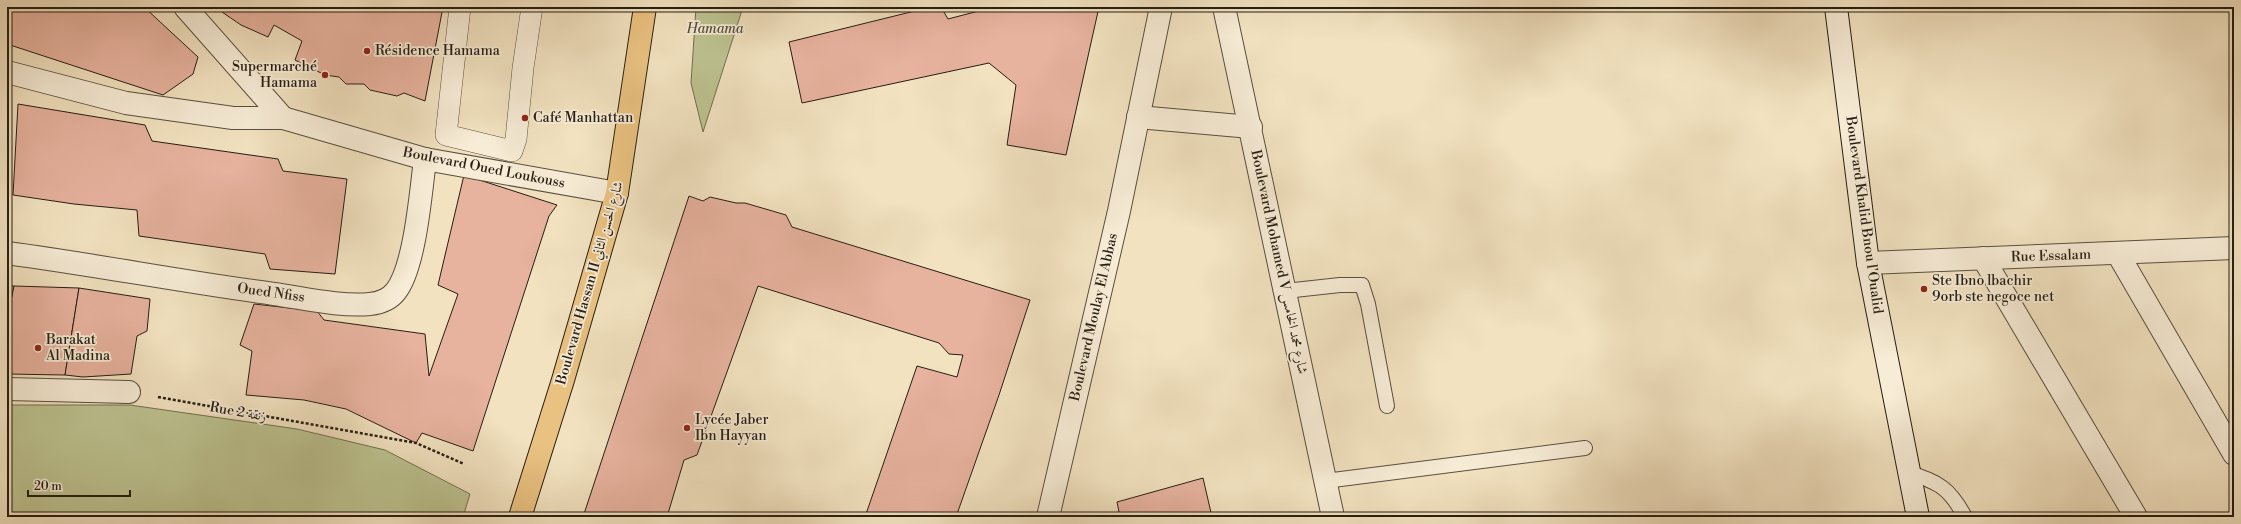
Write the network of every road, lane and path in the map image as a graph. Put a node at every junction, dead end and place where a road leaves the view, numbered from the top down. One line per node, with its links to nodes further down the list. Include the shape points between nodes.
1 (184, 7): 10 (street)
2 (460, 7): 3 (street, via 446,135 512,150 516,139)
3 (532, 7)
4 (1160, 7): 9 (street, Boulevard Moulay El Abbas)
5 (1224, 7): 11 (street, Boulevard Mohamed V شارع محمد الخامس)
6 (1836, 7): 18 (street, Boulevard Khalid Bnou l'Oualid)
7 (642, 12): 13 (main road, Boulevard Hassan II شارع الحسن الثاني)
8 (7, 72): 10 (street, Boulevard Oued Loukouss, via 126,103 233,118)
9 (1138, 117): 11 (street); 29 (street, Boulevard Moulay El Abbas, via 1119,211)
10 (283, 118): 12 (street, Boulevard Oued Loukouss)
11 (1250, 127): 19 (street, Boulevard Mohamed V شارع محمد الخامس)
12 (425, 159): 13 (street, Boulevard Oued Loukouss); 15 (street, Oued Nfiss, via 416,227 406,273 396,292 384,301 370,304 343,303)
13 (617, 193): 28 (main road, Boulevard Hassan II شارع الحسن الثاني)
14 (2234, 248): 16 (street, Rue Essalam)
15 (7, 253)
16 (2118, 254): 17 (street, Rue Essalam); 24 (street)
17 (1983, 258): 18 (street, Rue Essalam); 33 (street)
18 (1868, 262): 26 (street, Boulevard Khalid Bnou l'Oualid)
19 (1285, 291): 22 (lane, via 1362,285 1368,304); 27 (street, Boulevard Mohamed V شارع محمد الخامس)
20 (7, 389): 21 (street)
21 (129, 392): 25 (path, Rue 2 زنقة, via 416,443)
22 (1387, 406)
23 (1585, 448): 27 (lane)
24 (2234, 454)
25 (464, 464)
26 (1908, 472): 31 (street, Boulevard Khalid Bnou l'Oualid); 32 (lane, via 1936,482 1955,498)
27 (1325, 481): 30 (street, Boulevard Mohamed V شارع محمد الخامس)
28 (520, 517)
29 (1048, 517)
30 (1332, 517)
31 (1918, 517)
32 (1965, 517)
33 (2136, 517)

